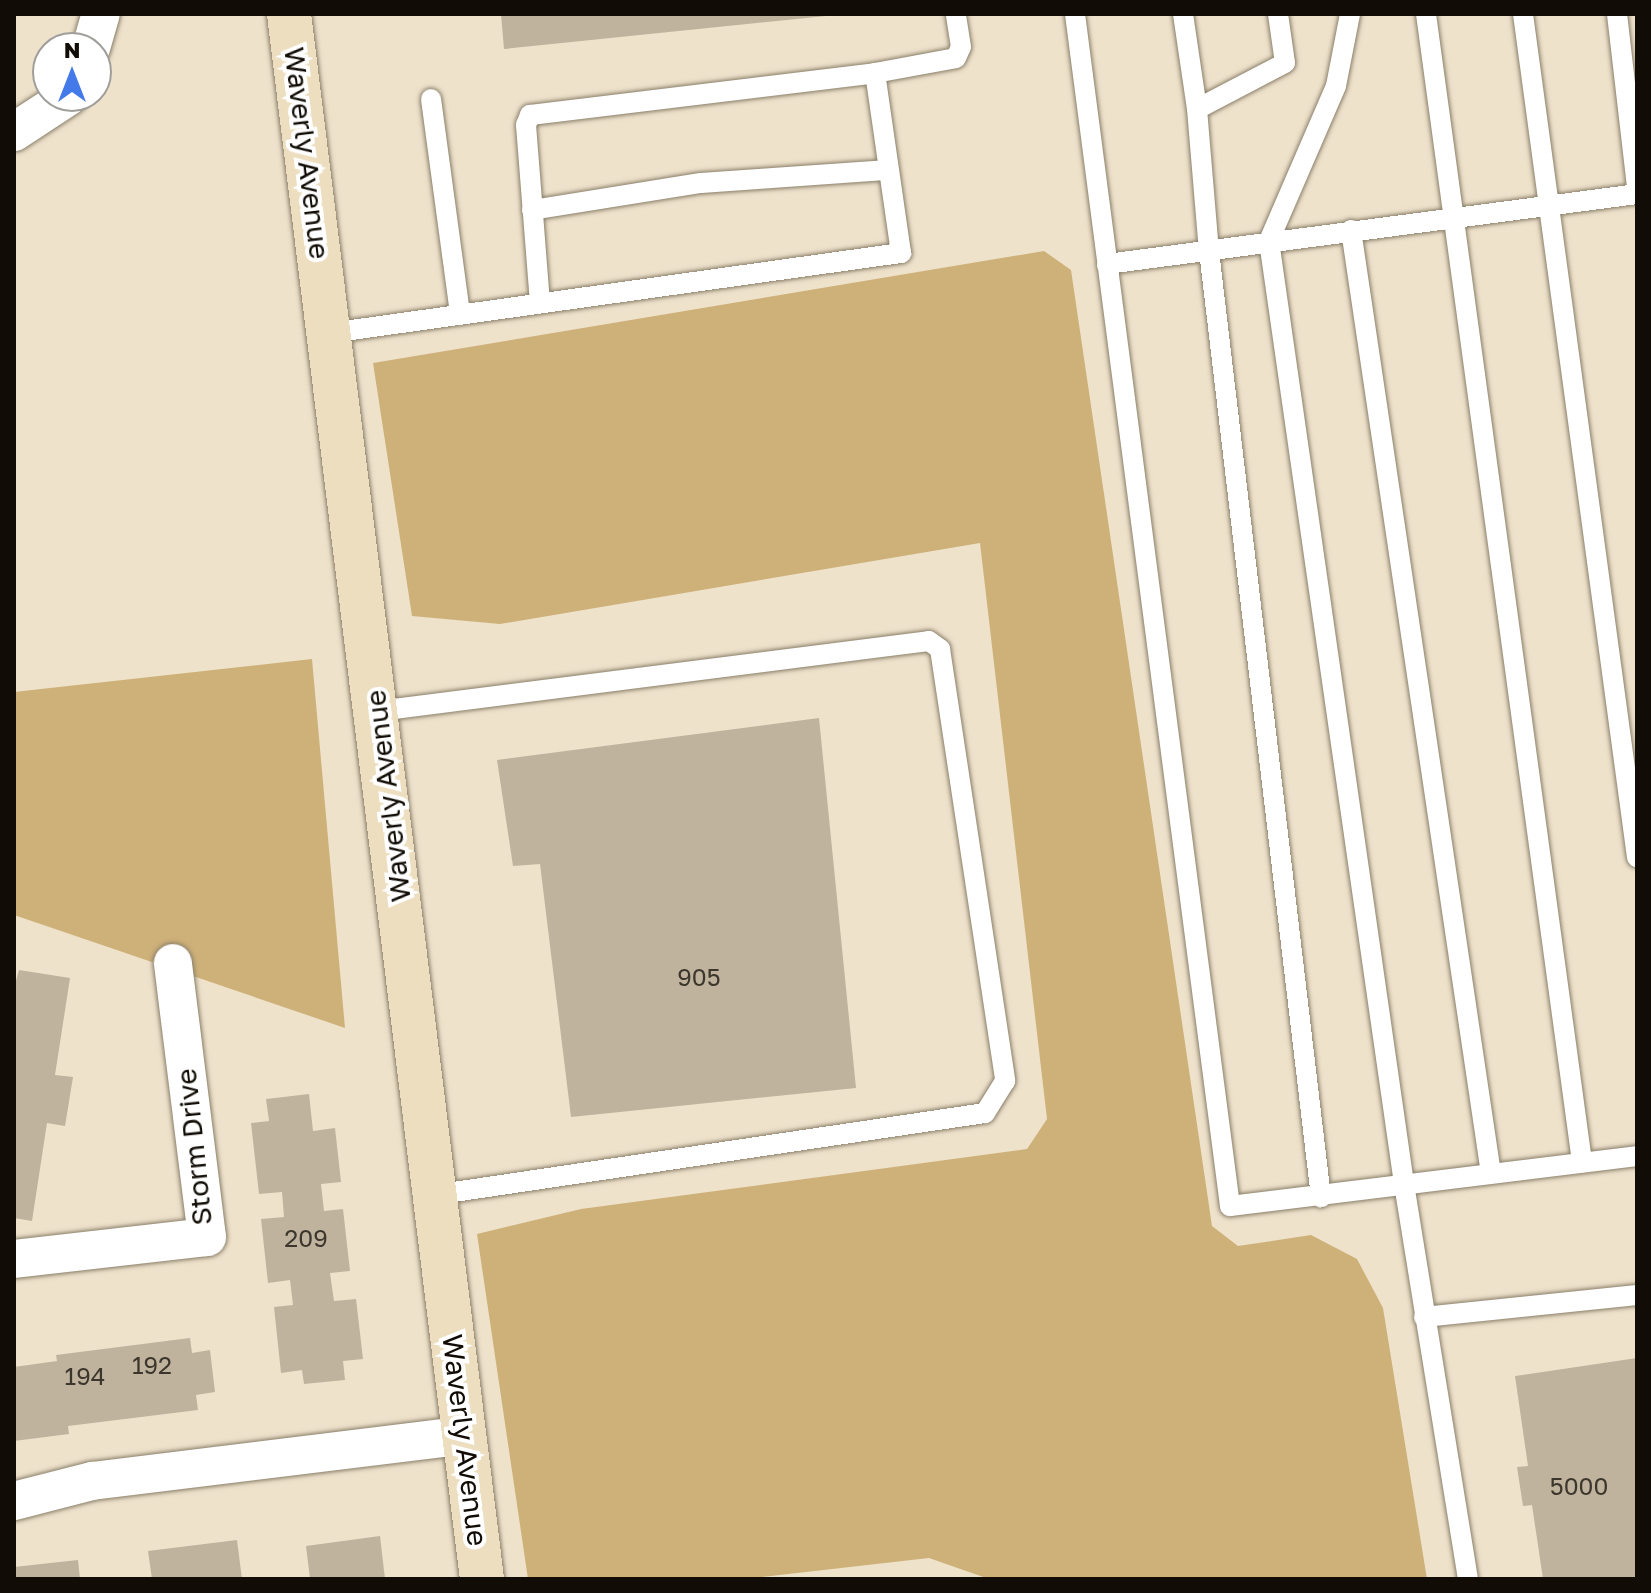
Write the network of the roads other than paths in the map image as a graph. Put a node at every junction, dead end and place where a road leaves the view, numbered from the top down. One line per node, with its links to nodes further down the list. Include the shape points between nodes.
1 (289, 14): 27 (street, Waverly Avenue)
2 (956, 14): 10 (lane, via 961,47 956,58)
3 (1075, 14): 24 (lane)
4 (1183, 14): 12 (lane)
5 (1278, 14): 12 (lane, via 1285,63)
6 (1350, 14): 22 (lane, via 1336,86)
7 (1426, 14): 20 (lane)
8 (1523, 14): 18 (lane)
9 (1617, 14): 16 (lane)
10 (875, 73): 15 (lane); 19 (lane, via 530,115 526,125)
11 (431, 99): 26 (lane)
12 (1197, 109): 23 (lane)
13 (45, 112): 14 (street)
14 (14, 132)
15 (889, 170): 19 (lane, via 701,183); 25 (lane, via 901,253)
16 (1637, 186)
17 (1637, 194): 18 (lane)
18 (1550, 205): 20 (lane); 29 (lane)
19 (532, 210): 25 (lane)
20 (1455, 217): 21 (lane); 32 (lane)
21 (1351, 230): 22 (lane); 33 (lane)
22 (1269, 241): 23 (lane); 34 (lane)
23 (1209, 251): 24 (lane); 36 (lane)
24 (1107, 264): 36 (lane, via 1230,1206)
25 (540, 303): 26 (lane)
26 (460, 314): 27 (lane)
27 (330, 333): 28 (street, Waverly Avenue)
28 (378, 711): 35 (street, Waverly Avenue); 35 (lane, via 929,641 940,649 1005,1081 985,1113)
29 (1637, 857)
30 (173, 963): 37 (street, Storm Drive, via 207,1237)
31 (1637, 1156): 32 (lane)
32 (1582, 1162): 33 (lane)
33 (1491, 1174): 34 (lane)
34 (1404, 1184): 36 (lane); 39 (lane)
35 (434, 1195): 40 (street, Waverly Avenue)
36 (1321, 1197)
37 (14, 1259)
38 (1637, 1295): 39 (lane)
39 (1424, 1317): 43 (lane)
40 (464, 1435): 41 (street, via 92,1481); 42 (street, Waverly Avenue)
41 (14, 1501)
42 (482, 1579)
43 (1468, 1579)

